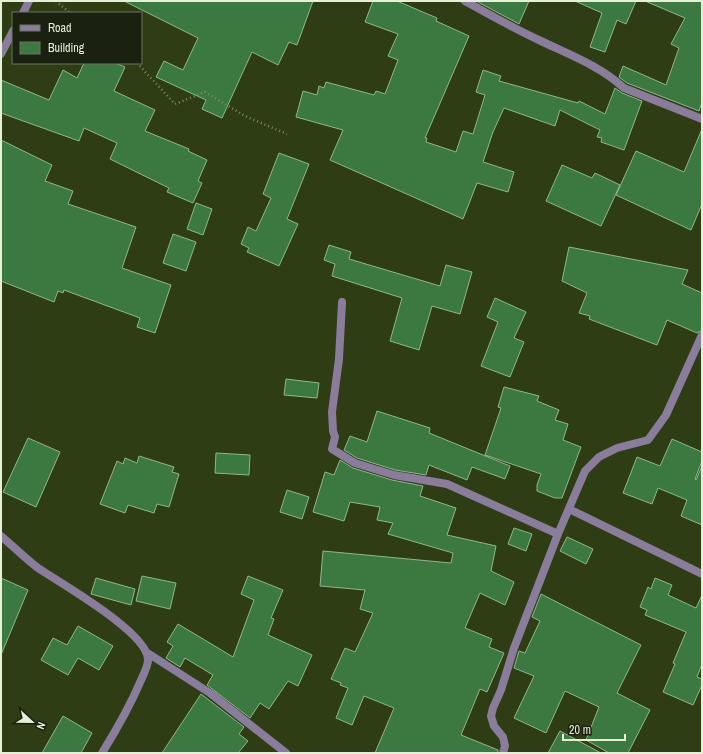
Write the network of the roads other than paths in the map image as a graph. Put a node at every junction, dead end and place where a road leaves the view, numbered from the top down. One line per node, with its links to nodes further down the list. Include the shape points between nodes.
1 (29, 1): 3 (street)
2 (465, 1): 6 (street, via 596,67 624,88)
3 (23, 12)
4 (12, 33): 5 (street)
5 (1, 54)
6 (702, 119)
7 (342, 302): 10 (street, via 339,359 332,412 335,437 332,450 355,463 394,475 447,484)
8 (702, 335): 9 (street, via 658,428 648,440 617,448 599,457 585,471)
9 (569, 509): 10 (street); 12 (street)
10 (558, 534): 16 (street, via 514,648 501,690 492,708 494,726 503,737)
11 (1, 536): 13 (street, via 37,567 99,607 128,631)
12 (702, 574)
13 (146, 652): 14 (street, via 148,660 136,692); 15 (street, via 210,693)
14 (102, 753)
15 (286, 753)
16 (503, 753)

